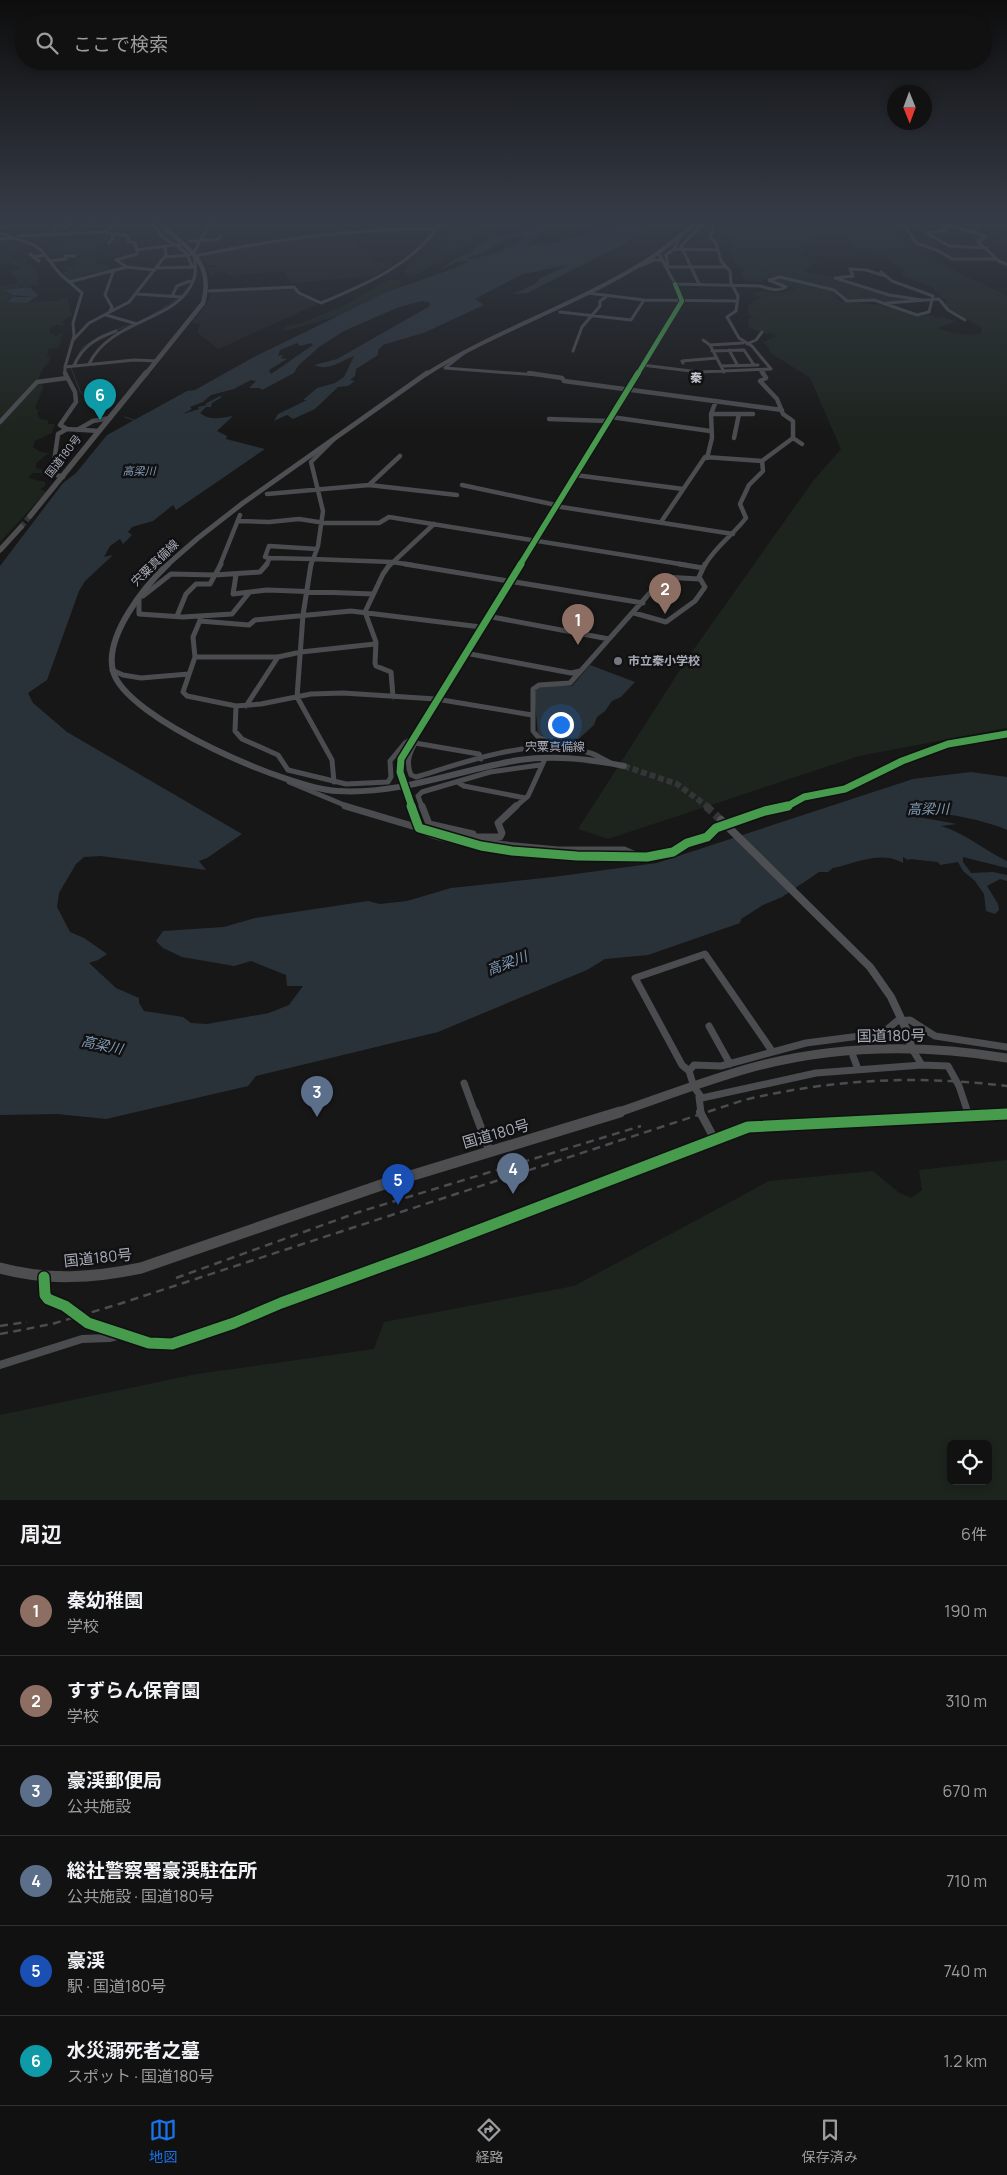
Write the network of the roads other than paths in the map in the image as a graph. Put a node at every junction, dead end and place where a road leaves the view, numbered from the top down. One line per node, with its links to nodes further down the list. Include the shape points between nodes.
1 (81, 293): 34 (street, via 73,323)
2 (106, 293): 26 (street, via 112,307)
3 (174, 293): 16 (street)
4 (182, 293): 17 (street)
5 (183, 293): 17 (street)
6 (208, 293): 43 (highway, 国道180号, via 202,306)
7 (305, 293): 8 (street, via 318,303)
8 (344, 293)
9 (588, 293): 18 (street); 41 (main road, 宍粟真備線)
10 (679, 293): 21 (street)
11 (736, 293): 23 (street)
12 (837, 293): 24 (street, via 844,300)
13 (883, 293): 22 (street)
14 (926, 293): 19 (street)
15 (138, 294): 16 (street); 26 (street)
16 (172, 296): 17 (street)
17 (180, 297): 31 (street)
18 (606, 297): 20 (street); 29 (street)
19 (934, 299): 22 (street); 24 (street, via 930,312 924,315); 30 (street, via 941,300 948,310)
20 (644, 300): 21 (street); 29 (street, via 633,319)
21 (682, 300): 23 (street); 46 (street)
22 (922, 300): 24 (street)
23 (737, 301): 36 (street, via 735,313 727,317 732,330)
24 (884, 303)
25 (166, 306): 31 (street)
26 (110, 311): 28 (street)
27 (560, 312): 29 (street)
28 (106, 315): 31 (street); 34 (street, via 89,323)
29 (589, 317): 40 (street, via 576,337)
30 (965, 320)
31 (136, 323): 32 (street)
32 (119, 331): 45 (street, via 93,351); 47 (street, via 86,346)
33 (762, 332): 36 (street, via 756,340)
34 (74, 339): 50 (street)
35 (703, 340): 37 (street)
36 (745, 343): 37 (street); 51 (street, via 771,369)
37 (710, 345): 38 (street)
38 (712, 350): 39 (street); 42 (street)
39 (728, 350): 49 (street); 49 (street, via 744,350 756,365)
40 (572, 351)
41 (464, 352): 54 (street, via 445,368 542,374 564,381); 70 (main road, 宍粟真備線, via 420,378)
42 (717, 358): 44 (street); 48 (street)
43 (157, 361): 45 (street); 60 (highway, 国道180号)
44 (683, 363)
45 (89, 364): 47 (street)
46 (642, 365): 52 (street, via 693,372); 54 (street)
47 (74, 366): 50 (street)
48 (721, 366): 49 (street); 52 (street)
49 (738, 366)
50 (65, 367): 53 (street)
51 (760, 370): 52 (street); 56 (street, via 766,378 760,381 777,398)
52 (724, 372)
53 (67, 378): 63 (street, via 38,382); 64 (street, via 76,399 73,410 60,424)
54 (627, 390): 55 (street); 62 (street)
55 (716, 401): 56 (street); 57 (street)
56 (782, 410): 69 (street, via 782,414 793,421)
57 (711, 414): 58 (street); 67 (street)
58 (739, 414): 59 (street); 68 (street)
59 (753, 414)
60 (110, 418): 65 (street, via 93,421); 66 (highway, 国道180号)
61 (548, 419): 62 (street)
62 (609, 419): 67 (street); 75 (street)
63 (0, 422)
64 (66, 429): 65 (street); 76 (street, via 58,434 53,469 54,474)
65 (76, 430): 66 (street)
66 (98, 431): 76 (highway, 国道180号)
67 (710, 431): 73 (street, via 712,438)
68 (734, 438)
69 (793, 438): 71 (street); 74 (street)
70 (334, 439): 80 (street, via 312,462); 106 (main road, 宍粟真備線, via 214,526 156,577)
71 (802, 444)
72 (400, 456): 77 (street)
73 (707, 458): 74 (street); 79 (street, via 704,457)
74 (762, 461): 91 (street, via 762,476 750,485 740,504 746,518)
75 (574, 475): 79 (street); 83 (street)
76 (63, 477): 85 (highway, 国道180号)
77 (369, 485): 80 (street); 82 (street)
78 (462, 485): 83 (street)
79 (683, 489): 88 (street)
80 (320, 491): 81 (street); 87 (street)
81 (267, 494)
82 (457, 495)
83 (556, 505): 88 (street); 92 (street)
84 (240, 515): 86 (street)
85 (30, 516)
86 (238, 521): 87 (street, via 298,519); 99 (street)
87 (322, 522): 89 (street, via 379,523 389,517); 94 (street)
88 (661, 522): 91 (street)
89 (434, 524): 92 (street); 97 (street)
90 (20, 528): 93 (highway)
91 (733, 534): 98 (street, via 716,548)
92 (534, 541): 98 (street); 102 (street)
93 (0, 549)
94 (317, 549): 95 (street, via 269,546 265,557); 96 (street)
95 (270, 558): 96 (street); 100 (street, via 262,571)
96 (312, 559): 97 (street); 103 (street)
97 (392, 562): 102 (street); 105 (street)
98 (703, 568): 101 (street)
99 (215, 575): 100 (street); 106 (street, via 171,574); 110 (street, via 210,584 196,584 186,594)
100 (236, 575): 104 (street, via 233,594)
101 (699, 579): 107 (street, via 664,577); 109 (street, via 705,587 700,595 670,620 666,622)
102 (509, 582): 107 (street); 112 (street)
103 (307, 592): 104 (street, via 266,590); 105 (street); 111 (street)
104 (249, 593): 113 (street, via 232,614)
105 (373, 594): 108 (street)
106 (138, 599): 110 (street, via 139,614); 121 (main road, 宍粟真備線, via 115,648)
107 (643, 603): 109 (street)
108 (365, 612): 111 (street, via 326,612); 114 (street); 116 (street)
109 (634, 613): 115 (street)
110 (177, 616): 113 (street)
111 (303, 616): 113 (street, via 253,620 246,626); 117 (street)
112 (487, 616): 114 (street); 115 (street)
113 (201, 619): 119 (street, via 191,648)
114 (481, 628): 118 (street)
115 (609, 638): 122 (street)
116 (376, 644): 117 (street); 124 (street, via 374,663 391,672)
117 (300, 652): 120 (street); 125 (street)
118 (464, 653): 122 (street, via 570,672); 126 (street)
119 (195, 657): 120 (street); 123 (street)
120 (278, 657): 128 (street)
121 (112, 670): 123 (street, via 131,678); 136 (main road, 宍粟真備線, via 118,687 131,700 170,725)
122 (581, 671): 129 (street, via 567,684 534,688 531,693)
123 (189, 674): 127 (street, via 184,694)
124 (393, 696): 125 (street, via 343,694); 126 (street)
125 (297, 697): 128 (street); 137 (street, via 332,760)
126 (436, 699): 129 (street); 131 (street)
127 (236, 706): 128 (street); 137 (street, via 237,736 278,755 288,770)
128 (246, 706)
129 (532, 715): 132 (street, via 534,733 555,744)
130 (1007, 734): 146 (street, via 969,739 933,749 845,789 804,797 786,807 716,828 707,837 687,843)
131 (412, 742): 133 (street, via 479,754); 133 (street, via 406,765 411,775 416,777); 137 (street, via 405,743 390,762 388,782); 139 (street, via 399,765)
132 (549, 750): 133 (street, via 504,753); 134 (street, via 594,754)
133 (481, 759)
134 (612, 763): 135 (main road, 宍粟真備線); 139 (main road, 宍粟真備線, via 573,758 521,760)
135 (624, 766)
136 (278, 777): 139 (main road, 宍粟真備線, via 331,790); 142 (street, via 346,806)
137 (334, 782)
138 (459, 783): 140 (street); 140 (street, via 490,772 543,762); 143 (street, via 422,792 418,796 429,824)
139 (405, 788): 142 (street)
140 (525, 798): 144 (street, via 500,819 500,837 463,837)
141 (721, 820): 151 (main road, bridge, via 870,966 891,997)
142 (419, 828): 144 (street)
143 (473, 834)
144 (458, 840): 145 (street)
145 (470, 843): 147 (street, via 558,850 624,850); 148 (street, via 567,855)
146 (673, 852)
147 (638, 856)
148 (646, 857)
149 (709, 1026): 155 (street)
150 (1007, 1047): 152 (street, via 936,1036 910,1020 897,1021 883,1033)
151 (912, 1049): 154 (highway, 国道180号); 156 (street); 160 (highway, 国道180号, via 828,1053 754,1068)
152 (772, 1051): 155 (street); 158 (street, via 705,954 635,978 682,1065)
153 (853, 1056): 157 (street)
154 (1007, 1058)
155 (730, 1064): 158 (street, via 717,1067 694,1064)
156 (922, 1065): 157 (street); 163 (street, via 948,1066 959,1086)
157 (858, 1069): 161 (street, via 816,1073 707,1097)
158 (689, 1071): 160 (street)
159 (464, 1083): 165 (street)
160 (694, 1087): 161 (street); 165 (highway, 国道180号)
161 (699, 1096): 164 (street, via 700,1110)
162 (1007, 1114): 163 (street)
163 (969, 1117): 164 (street, via 748,1127)
164 (714, 1138): 168 (street, via 186,1340 162,1345)
165 (490, 1152): 167 (highway, 国道180号, via 356,1193 141,1268 94,1276)
166 (0, 1268): 167 (highway, 国道180号)
167 (44, 1277): 168 (street, via 48,1299 65,1306 88,1323)
168 (122, 1335): 169 (street, via 82,1339)
169 (0, 1365)

